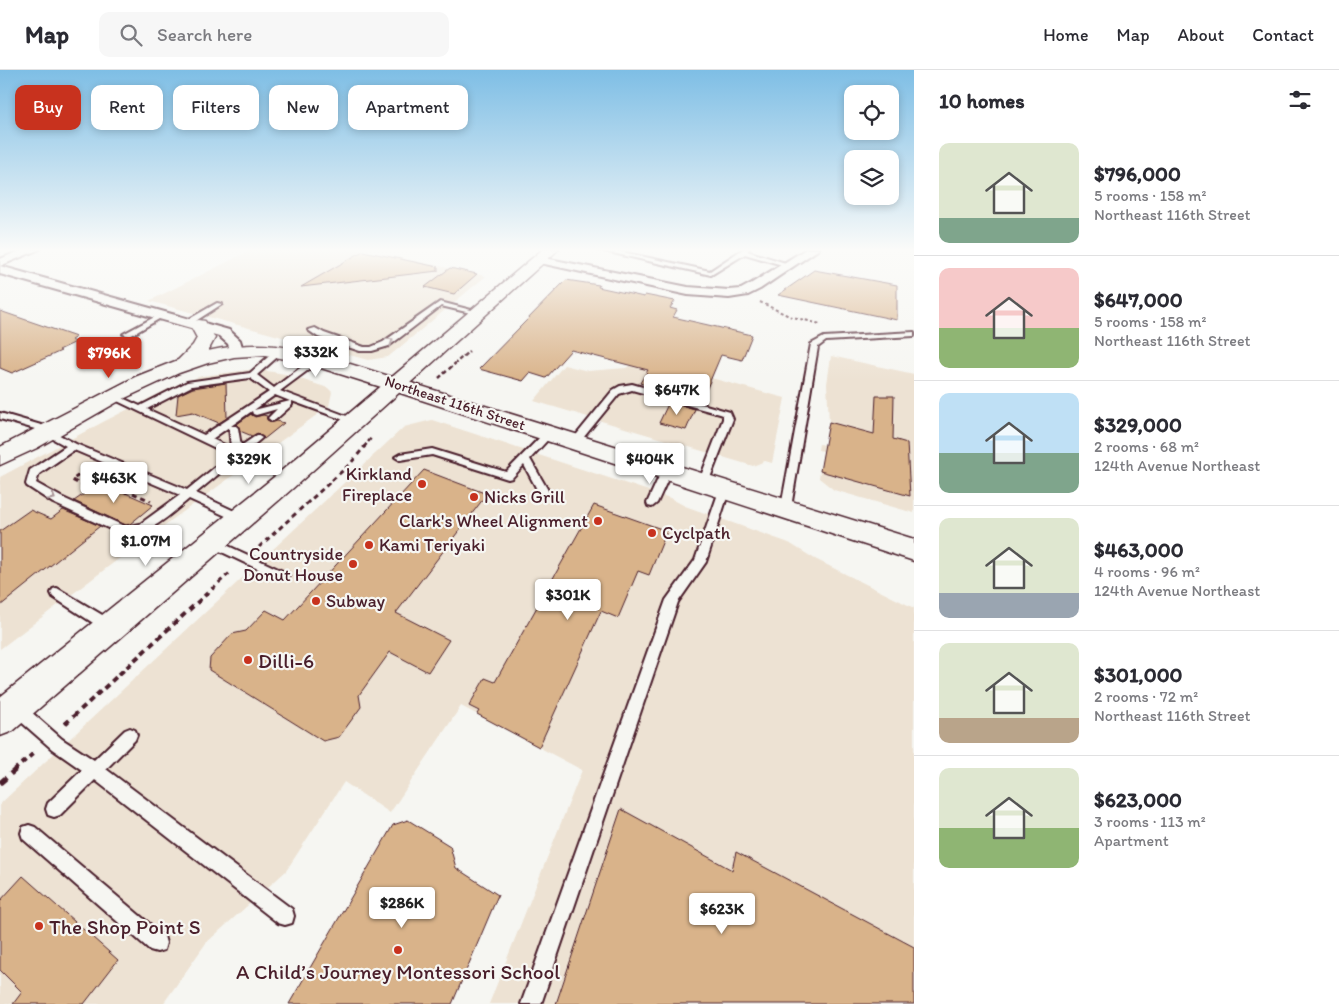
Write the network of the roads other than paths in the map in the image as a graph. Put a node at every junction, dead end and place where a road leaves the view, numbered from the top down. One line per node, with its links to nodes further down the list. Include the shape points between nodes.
1 (81, 293): 7 (street)
2 (503, 293): 6 (street)
3 (702, 293): 4 (street)
4 (735, 293)
5 (220, 304): 8 (lane)
6 (479, 314): 9 (lane, one-way to 6, via 363,349 372,349 386,344 440,304); 17 (street)
7 (162, 315): 8 (street); 10 (lane)
8 (193, 324): 12 (street, via 229,335); 15 (street, via 206,338 200,351)
9 (312, 330)
10 (127, 334)
11 (914, 334): 38 (lane, via 824,339 814,346)
12 (236, 350): 13 (street, Northeast 116th Street); 15 (street, Northeast 116th Street)
13 (279, 352): 14 (street, Northeast 116th Street); 16 (lane)
14 (316, 360): 17 (street, Northeast 116th Street); 18 (lane)
15 (184, 364): 19 (street)
16 (252, 375): 18 (lane); 21 (lane, via 190,384)
17 (397, 385): 23 (street); 25 (street, Northeast 116th Street)
18 (274, 392): 20 (lane); 26 (lane)
19 (113, 397): 21 (lane); 24 (street)
20 (291, 401): 20 (lane, via 268,417); 23 (lane)
21 (141, 409): 26 (lane)
22 (0, 416): 24 (lane, via 32,424)
23 (364, 428): 39 (street)
24 (48, 433): 28 (lane); 31 (street)
25 (549, 433): 27 (street, Northeast 116th Street); 32 (lane)
26 (204, 440): 29 (lane)
27 (576, 441): 33 (street, Northeast 116th Street); 34 (lane, via 616,392 624,388 632,387 723,412 728,419)
28 (73, 446): 36 (lane); 36 (lane, one-way to 36, via 34,472 31,484 126,531 143,528)
29 (237, 454): 29 (lane, via 245,433); 36 (lane)
30 (400, 457): 32 (lane, via 432,452 508,476)
31 (0, 458)
32 (525, 459): 35 (lane)
33 (667, 470): 34 (street, Northeast 116th Street); 37 (lane)
34 (715, 485): 38 (street, Northeast 116th Street); 52 (lane, via 700,562 672,600)
35 (544, 492)
36 (188, 494): 39 (lane)
37 (652, 503)
38 (786, 507): 41 (street, Northeast 116th Street)
39 (241, 519): 40 (street)
40 (211, 542): 42 (lane); 44 (street)
41 (914, 550)
42 (283, 576)
43 (57, 594): 44 (lane)
44 (110, 627): 45 (street)
45 (7, 713): 47 (lane, via 50,737)
46 (130, 735): 47 (lane)
47 (94, 769): 48 (lane); 50 (lane)
48 (54, 809)
49 (29, 833): 51 (lane)
50 (286, 916)
51 (157, 943)
52 (531, 1004)

